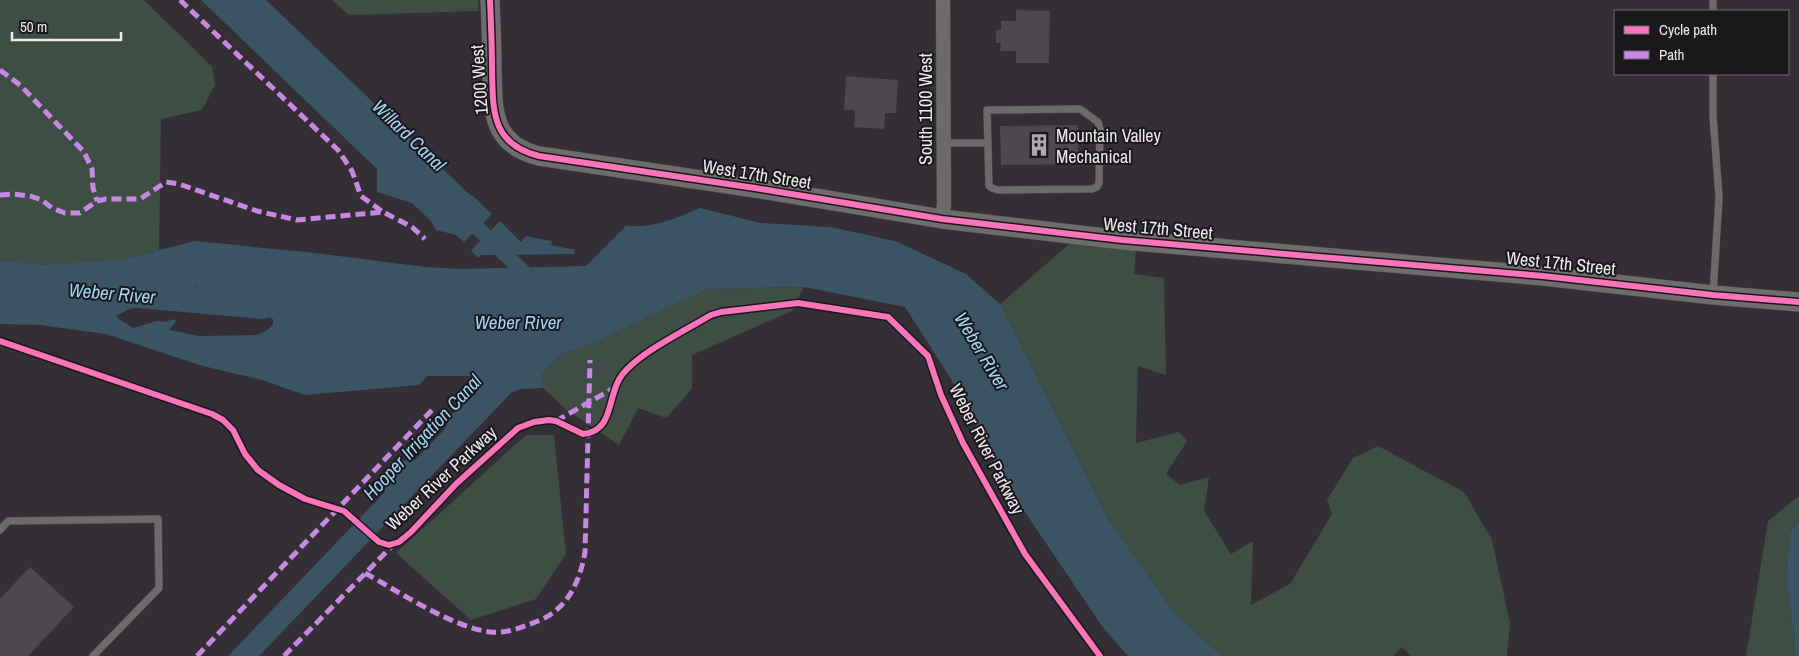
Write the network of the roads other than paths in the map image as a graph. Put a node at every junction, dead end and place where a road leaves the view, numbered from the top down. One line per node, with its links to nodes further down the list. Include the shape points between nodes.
1 (490, 0): 6 (street, 1200 West, via 494,112 500,130)
2 (943, 0): 4 (street, South 1100 West)
3 (1713, 75): 8 (lane, via 1719,197)
4 (944, 143): 5 (lane); 7 (street, South 1100 West)
5 (988, 143): 5 (lane, via 987,110 1080,109 1098,122 1100,129 1099,183 1092,189 992,188 989,186)
6 (518, 149): 7 (street, West 17th Street, via 539,156)
7 (942, 218): 8 (street, West 17th Street, via 1122,240 1543,276)
8 (1713, 295): 9 (street, West 17th Street)
9 (1799, 302)
10 (0, 530): 11 (lane, via 8,521 158,519 159,588)
11 (93, 656)

